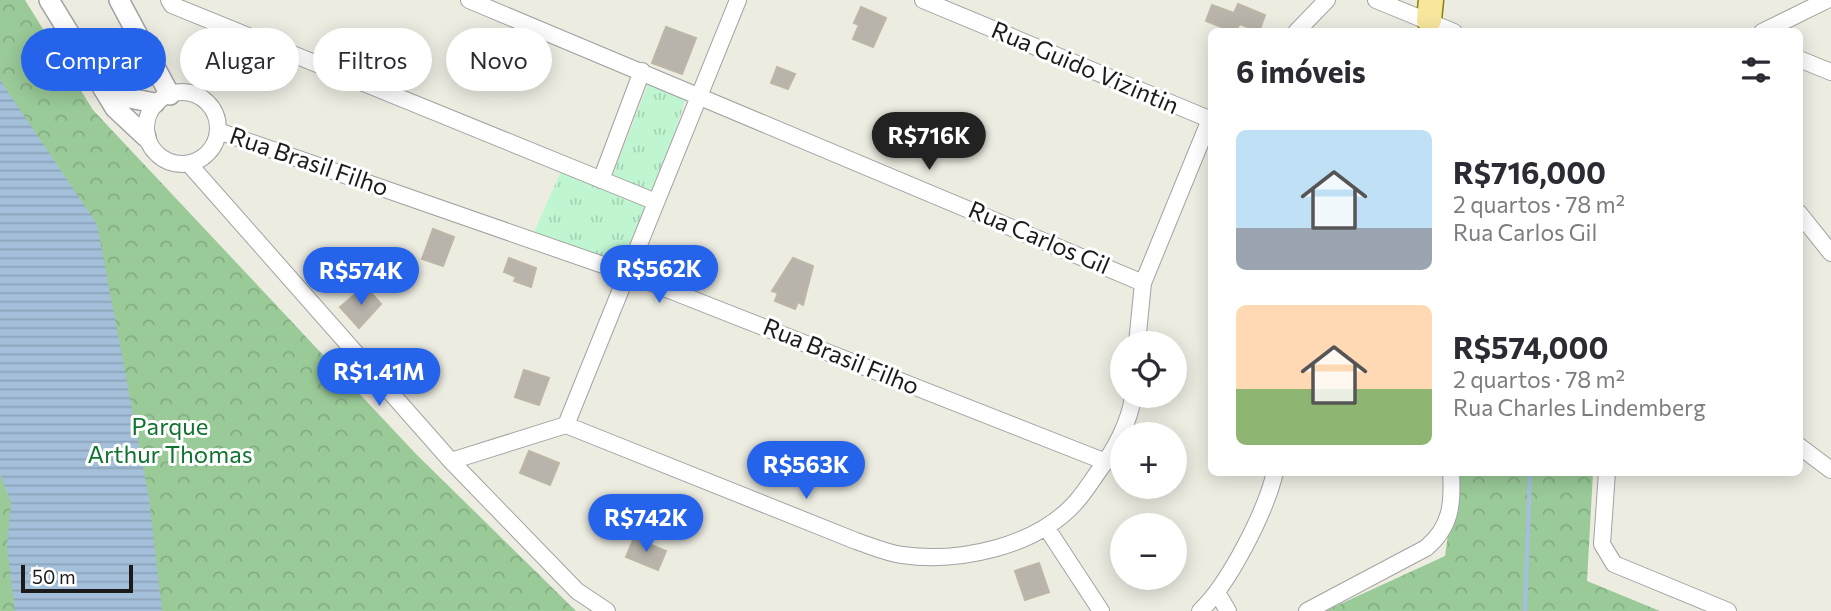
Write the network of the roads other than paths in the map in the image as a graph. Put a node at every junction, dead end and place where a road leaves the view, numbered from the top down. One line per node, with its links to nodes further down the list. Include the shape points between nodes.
1 (49, 0): 17 (street)
2 (119, 0): 19 (street)
3 (169, 0): 25 (street)
4 (469, 0): 15 (street, Rua Carlos Gil)
5 (738, 0): 18 (street)
6 (923, 0): 20 (street, Rua Guido Vizintin)
7 (1327, 0): 11 (street)
8 (1376, 0): 10 (street)
9 (1827, 0): 13 (street)
10 (1430, 10): 12 (street)
11 (1300, 28)
12 (1450, 28)
13 (1770, 28)
14 (1803, 61): 16 (street)
15 (642, 71): 18 (street, Rua Carlos Gil); 25 (street)
16 (1831, 72)
17 (108, 94): 19 (street); 23 (street, via 127,121)
18 (702, 96): 26 (street); 30 (street, Rua Carlos Gil)
19 (163, 99): 22 (street, via 186,92 206,102); 23 (street, via 148,115)
20 (1208, 117)
21 (1208, 123): 30 (street)
22 (218, 131): 24 (street, via 209,152); 29 (street, Rua Brasil Filho)
23 (146, 137): 24 (street, via 158,156)
24 (189, 164): 35 (street)
25 (601, 180): 26 (street)
26 (656, 202): 29 (street)
27 (1803, 219): 28 (street)
28 (1831, 253)
29 (626, 273): 33 (street); 36 (street, Rua Brasil Filho)
30 (1143, 283): 31 (street)
31 (1138, 331)
32 (1131, 408): 36 (street)
33 (566, 425): 35 (street); 41 (street, via 901,555 940,557 995,549)
34 (1803, 449): 37 (street)
35 (451, 461): 43 (street, via 577,591)
36 (1106, 462): 41 (street, via 1075,503)
37 (1831, 470)
38 (1274, 476): 42 (street, via 1271,492)
39 (1451, 476): 47 (street, via 1448,522 1437,539)
40 (1607, 476): 48 (street, via 1602,544 1614,565)
41 (1046, 527): 44 (street)
42 (1218, 594): 45 (street); 46 (street)
43 (607, 611)
44 (1101, 611)
45 (1200, 611)
46 (1228, 611)
47 (1307, 611)
48 (1728, 611)

